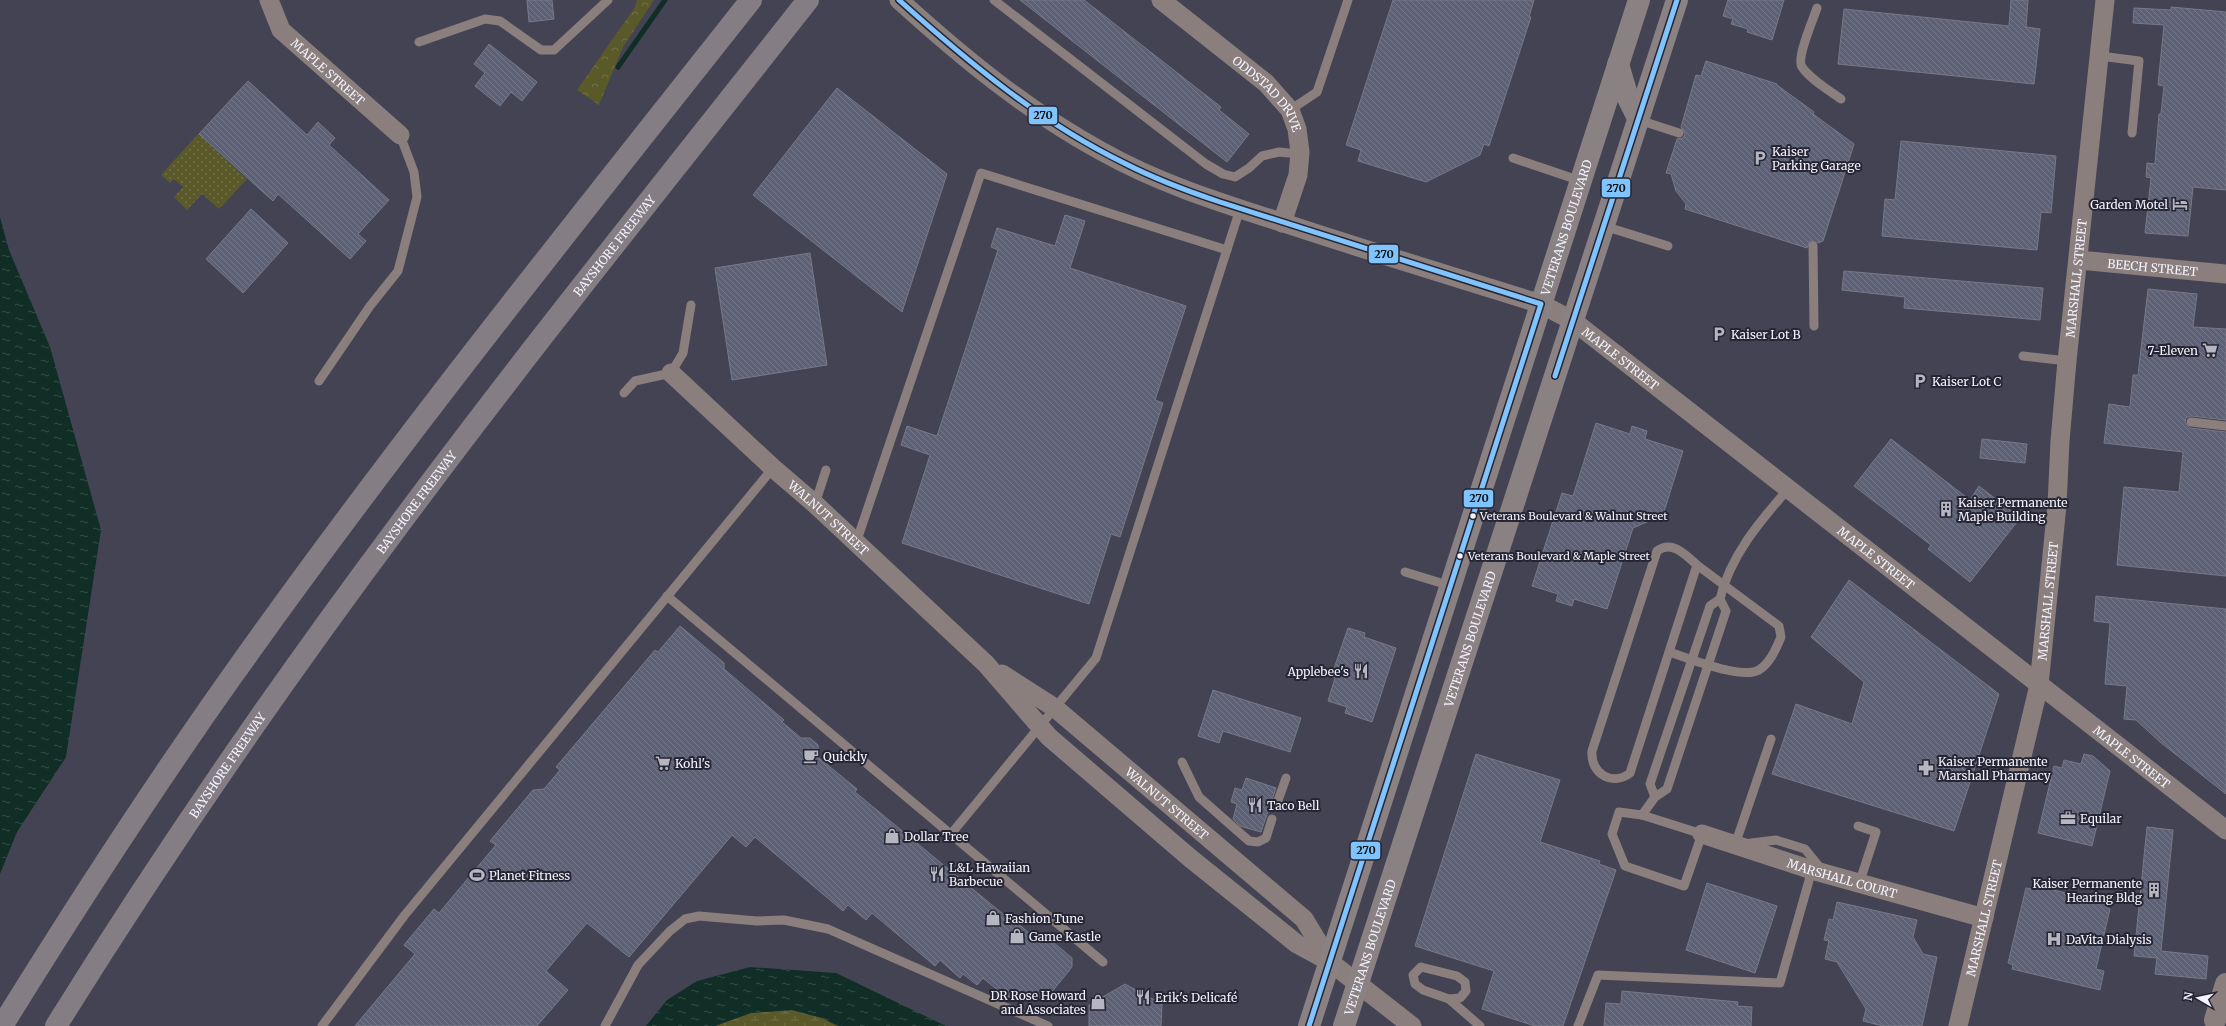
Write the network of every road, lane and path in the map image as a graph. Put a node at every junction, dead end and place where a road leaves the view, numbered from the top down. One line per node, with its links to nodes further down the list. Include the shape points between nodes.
1 (269, 0): 21 (street, MAPLE STREET, via 280,30)
2 (608, 0): 13 (lane, via 554,50 541,50 500,21 485,19)
3 (750, 0): 83 (highway, via 434,403 306,574 163,778)
4 (808, 0): 84 (highway, BAYSHORE FREEWAY, via 523,364 334,613 201,803)
5 (899, 0): 25 (street, MAPLE STREET, via 999,86 1064,130 1139,170)
6 (994, 0): 22 (lane, via 1206,164 1223,174 1235,177 1262,156 1279,152)
7 (1161, 0): 17 (street, ODDSTAD DRIVE, via 1266,83)
8 (1348, 0): 17 (lane, via 1317,92)
9 (1639, 0): 15 (main road, VETERANS BOULEVARD)
10 (1678, 0): 18 (main road, VETERANS BOULEVARD)
11 (2105, 0): 14 (street, MARSHALL STREET)
12 (1817, 8): 16 (lane, via 1801,56 1802,66 1808,74)
13 (419, 42)
14 (2100, 56): 20 (lane, via 2139,60); 31 (street, MARSHALL STREET)
15 (1618, 64): 18 (main road, via 1628,98); 24 (main road, VETERANS BOULEVARD)
16 (1841, 99)
17 (1290, 110): 22 (street, ODDSTAD DRIVE, via 1297,128)
18 (1639, 120): 19 (lane); 27 (main road, VETERANS BOULEVARD)
19 (1679, 133)
20 (2132, 133)
21 (400, 135): 40 (lane, via 414,172 417,197 398,271 370,306)
22 (1299, 154): 26 (street, ODDSTAD DRIVE, via 1298,174)
23 (1513, 158): 24 (lane)
24 (1581, 181): 33 (main road, VETERANS BOULEVARD)
25 (1240, 209): 26 (street, MAPLE STREET); 30 (lane)
26 (1282, 223): 33 (street, MAPLE STREET)
27 (1604, 226): 28 (lane); 35 (main road, VETERANS BOULEVARD)
28 (1668, 246)
29 (1813, 246): 36 (lane)
30 (1227, 250): 48 (lane, via 980,173); 60 (lane, via 1096,658)
31 (2079, 260): 32 (street, BEECH STREET); 38 (street, MARSHALL STREET)
32 (2226, 274)
33 (1541, 304): 35 (street, MAPLE STREET); 52 (main road, VETERANS BOULEVARD)
34 (691, 305): 39 (lane, via 683,352)
35 (1573, 321): 46 (street, MAPLE STREET); 79 (main road, VETERANS BOULEVARD)
36 (1814, 326)
37 (2023, 356): 38 (lane)
38 (2067, 361): 59 (street, MARSHALL STREET, via 2057,505)
39 (671, 373): 41 (lane, via 635,380); 44 (street, WALNUT STREET)
40 (319, 381)
41 (624, 393)
42 (2191, 422): 43 (lane)
43 (2226, 426)
44 (773, 468): 47 (street, WALNUT STREET); 53 (lane)
45 (826, 470): 47 (lane)
46 (1789, 488): 51 (lane, via 1746,542); 59 (street, MAPLE STREET)
47 (816, 504): 48 (street, WALNUT STREET)
48 (856, 543): 57 (street, WALNUT STREET)
49 (1697, 565): 51 (lane); 55 (lane); 55 (lane, via 1672,546 1664,546 1657,551 1592,751 1593,766 1599,772 1616,779 1624,778 1630,773)
50 (1405, 572): 52 (lane)
51 (1724, 585): 54 (lane); 58 (lane, via 1779,626 1781,637 1765,665 1758,671 1748,673)
52 (1451, 586): 78 (main road, VETERANS BOULEVARD)
53 (667, 596): 71 (lane); 85 (lane, via 404,916)
54 (1720, 599): 56 (lane, via 1710,606); 58 (lane, via 1726,611)
55 (1669, 652): 56 (lane)
56 (1692, 659): 58 (lane); 65 (lane, via 1650,784)
57 (986, 664): 60 (street, WALNUT STREET); 61 (street, WALNUT STREET)
58 (1710, 665): 65 (lane, via 1667,789)
59 (2039, 685): 70 (street, MAPLE STREET); 76 (street, MARSHALL STREET)
60 (1055, 708): 61 (lane); 78 (street, WALNUT STREET, via 1304,919)
61 (1040, 727): 71 (lane); 78 (street, WALNUT STREET, via 1190,858 1297,944)
62 (1771, 739): 73 (lane)
63 (1182, 762): 68 (lane, via 1199,798 1249,841 1258,842 1266,838)
64 (1286, 778): 66 (lane)
65 (1655, 797): 67 (lane)
66 (1276, 806)
67 (1642, 814): 72 (lane); 72 (lane, via 1619,812 1612,834 1625,866 1633,869 1684,886)
68 (1272, 819)
69 (1858, 826): 75 (lane, via 1876,832)
70 (2226, 830)
71 (951, 834): 77 (lane)
72 (1702, 834): 73 (street, MARSHALL COURT)
73 (1735, 845): 74 (street, MARSHALL COURT)
74 (1819, 872): 75 (street, MARSHALL COURT); 92 (lane, via 1780,983 1598,975)
75 (1859, 884): 76 (street, MARSHALL COURT)
76 (1984, 918): 93 (street, MARSHALL STREET)
77 (1103, 962)
78 (1330, 962): 79 (street, WALNUT STREET); 88 (main road, VETERANS BOULEVARD)
79 (1358, 984): 89 (main road, VETERANS BOULEVARD); 90 (street, WALNUT STREET)
80 (2226, 984): 82 (street, via 2219,1001)
81 (1449, 999): 81 (lane, via 1460,998 1466,991 1465,982 1457,976 1421,967 1413,975 1415,984 1423,990); 91 (lane)
82 (2217, 1019)
83 (2, 1026)
84 (56, 1026)
85 (322, 1026)
86 (605, 1026): 87 (lane, via 638,965 670,931 685,919 699,916 757,921 784,920 828,929)
87 (1048, 1026)
88 (1309, 1026)
89 (1344, 1026)
90 (1412, 1026)
91 (1480, 1026)
92 (1578, 1026)
93 (1958, 1026)

